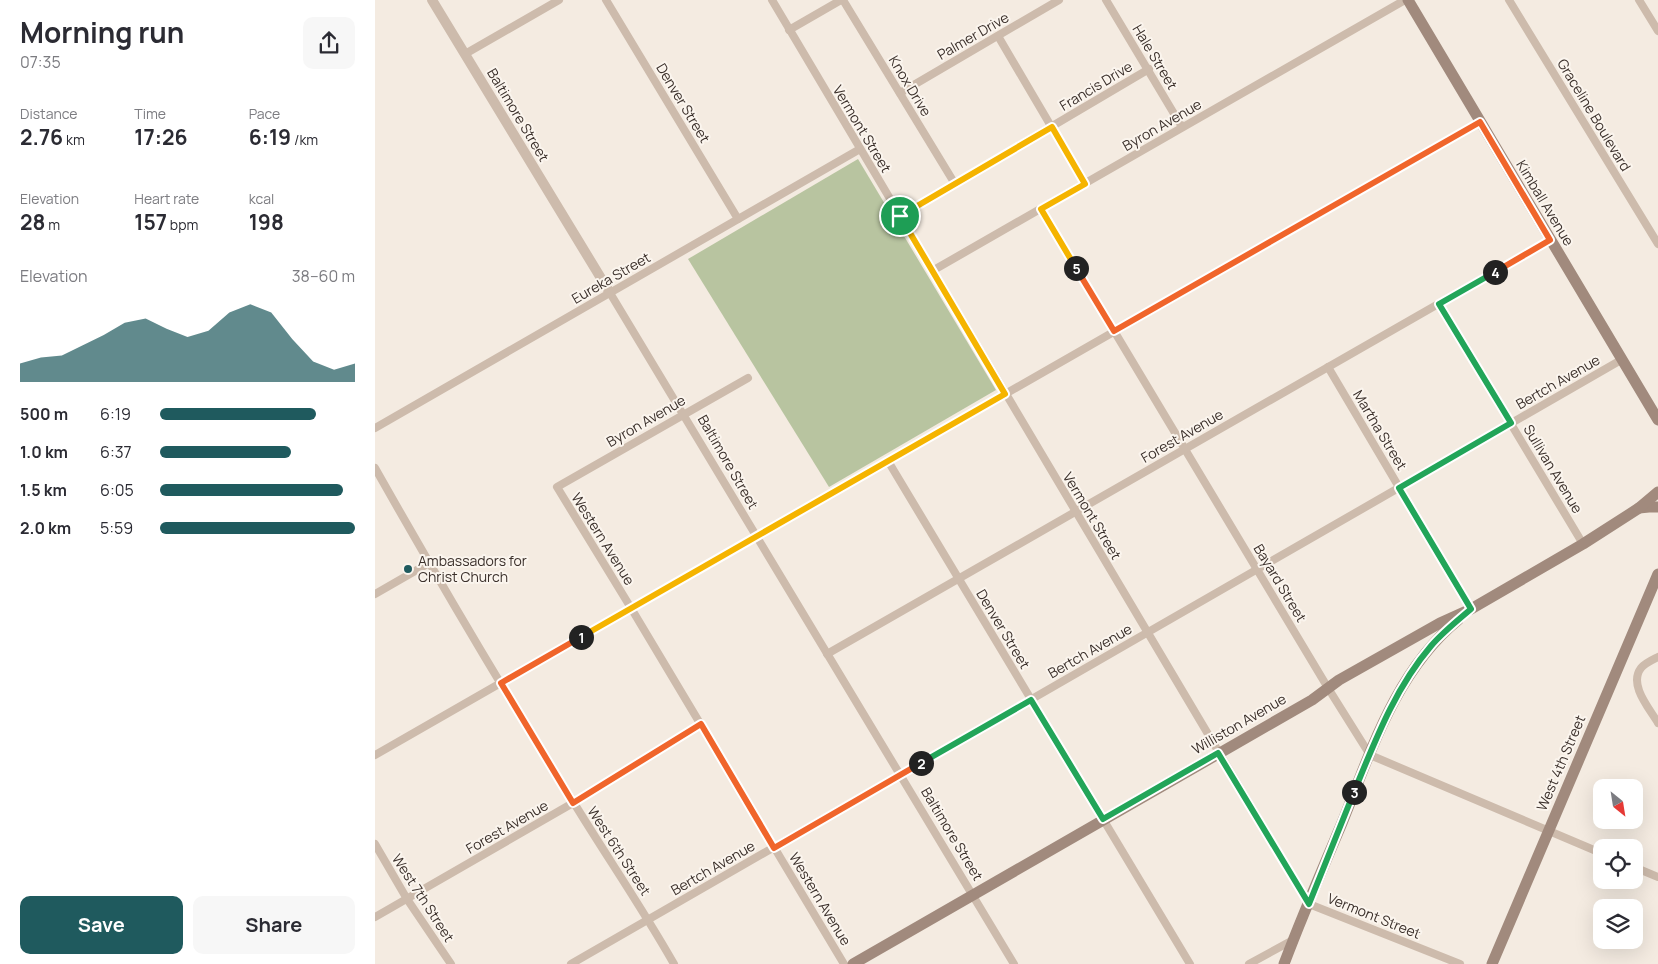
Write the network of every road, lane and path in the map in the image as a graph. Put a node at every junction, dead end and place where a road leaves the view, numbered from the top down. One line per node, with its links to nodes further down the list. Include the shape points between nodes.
1 (432, 0): 14 (street, Baltimore Street)
2 (559, 0): 14 (street)
3 (606, 0): 25 (street, Denver Street)
4 (771, 0): 11 (street, Vermont Street)
5 (842, 0): 11 (street); 16 (street, Knox Drive)
6 (1059, 0): 13 (street, Palmer Drive)
7 (1106, 0): 15 (street, Hale Street)
8 (1406, 0): 17 (main road, Kimball Avenue); 19 (street, Byron Avenue)
9 (1509, 0): 27 (street, Graceline Boulevard)
10 (1639, 0): 12 (street)
11 (789, 30): 20 (street, Vermont Street)
12 (1658, 32)
13 (998, 36): 16 (street, Palmer Drive); 18 (street)
14 (465, 54): 29 (street, Baltimore Street)
15 (1149, 69): 18 (street, Francis Drive); 19 (street, Hale Street)
16 (900, 93): 21 (street, Knox Drive)
17 (1480, 122): 26 (main road, Kimball Avenue); 31 (street)
18 (1052, 127): 21 (street, Francis Drive); 22 (street)
19 (1182, 128): 22 (street, Byron Avenue)
20 (860, 149): 24 (street, Vermont Street); 25 (street, Eureka Street)
21 (955, 184): 24 (street, Francis Drive)
22 (1085, 184): 23 (street, Byron Avenue)
23 (1041, 209): 28 (street, Byron Avenue); 31 (street, Bayard Street)
24 (900, 216): 28 (street, Vermont Street)
25 (738, 219): 29 (street, Eureka Street)
26 (1550, 240): 30 (street, Forest Avenue); 32 (main road, Kimball Avenue)
27 (1658, 244)
28 (932, 271): 35 (street, Vermont Street)
29 (610, 293): 36 (street, Baltimore Street); 39 (street, Eureka Street)
30 (1439, 304): 33 (street, Forest Avenue); 38 (street, Sullivan Avenue)
31 (1114, 331): 35 (street); 40 (street, Bayard Street)
32 (1621, 360): 37 (main road, Kimball Avenue); 38 (street, Bertch Avenue)
33 (1328, 367): 40 (street, Forest Avenue); 44 (street, Martha Street)
34 (748, 378): 36 (street, Byron Avenue)
35 (1005, 394): 41 (street); 48 (street, Vermont Street)
36 (683, 414): 43 (street, Byron Avenue); 49 (street, Baltimore Street)
37 (1656, 416)
38 (1511, 423): 44 (street, Bertch Avenue); 50 (street, Sullivan Avenue)
39 (375, 428)
40 (1185, 449): 48 (street, Forest Avenue); 52 (street, Bayard Street)
41 (888, 461): 49 (street); 54 (street, Denver Street)
42 (375, 468): 51 (street, West 6th Street)
43 (557, 487): 56 (street, Western Avenue)
44 (1399, 488): 52 (street, Bertch Avenue); 57 (street, Martha Street)
45 (1658, 492): 47 (main road, Williston Avenue)
46 (1658, 507): 47 (main road)
47 (1639, 508): 50 (main road, Williston Avenue)
48 (1075, 512): 54 (street, Forest Avenue); 58 (street, Vermont Street)
49 (755, 537): 56 (street); 59 (street, Baltimore Street)
50 (1583, 544): 57 (main road, Williston Avenue)
51 (429, 563): 55 (street); 61 (street, West 6th Street)
52 (1257, 569): 58 (street, Bertch Avenue); 62 (street, Bayard Street)
53 (1658, 574): 72 (main road, West 4th Street)
54 (959, 579): 59 (street, Forest Avenue); 63 (street, Denver Street)
55 (375, 594)
56 (631, 608): 61 (street); 65 (street, Western Avenue)
57 (1471, 609): 62 (main road, Williston Avenue, via 1440,623); 67 (main road, via 1446,630 1417,664 1395,699)
58 (1147, 633): 63 (street, Bertch Avenue); 66 (street, Vermont Street)
59 (827, 654): 69 (street, Baltimore Street)
60 (1658, 657): 64 (street, via 1641,668 1637,682)
61 (501, 683): 68 (street); 70 (street, West 6th Street)
62 (1328, 688): 66 (main road, Williston Avenue); 67 (street, Bayard Street)
63 (1031, 700): 69 (street, Bertch Avenue); 71 (street, Denver Street)
64 (1658, 723)
65 (701, 724): 70 (street, Forest Avenue); 74 (street, Western Avenue)
66 (1218, 753): 71 (main road, Williston Avenue); 80 (street, Vermont Street)
67 (1370, 754): 72 (street); 80 (main road)
68 (375, 755)
69 (900, 775): 74 (street, Bertch Avenue); 78 (street, Baltimore Street)
70 (573, 803): 79 (street, Forest Avenue); 82 (street, West 6th Street)
71 (1103, 819): 78 (main road, Williston Avenue); 90 (street, Denver Street)
72 (1548, 831): 75 (street); 94 (main road, West 4th Street)
73 (375, 844): 79 (street, West 7th Street)
74 (774, 848): 82 (street, Bertch Avenue); 87 (street, Western Avenue)
75 (1593, 850)
76 (1643, 871): 77 (street)
77 (1658, 877)
78 (973, 895): 88 (main road, Williston Avenue); 89 (street, Baltimore Street)
79 (407, 898): 81 (street, Forest Avenue); 84 (street, West 7th Street)
80 (1309, 904): 83 (main road); 93 (street, Vermont Street)
81 (375, 917)
82 (649, 919): 85 (street, Bertch Avenue); 86 (street, West 6th Street)
83 (1293, 939): 91 (street); 92 (main road)
84 (451, 964)
85 (571, 964)
86 (674, 964)
87 (844, 964)
88 (853, 964)
89 (1014, 964)
90 (1190, 964)
91 (1249, 964)
92 (1284, 964)
93 (1460, 964)
94 (1492, 964)

